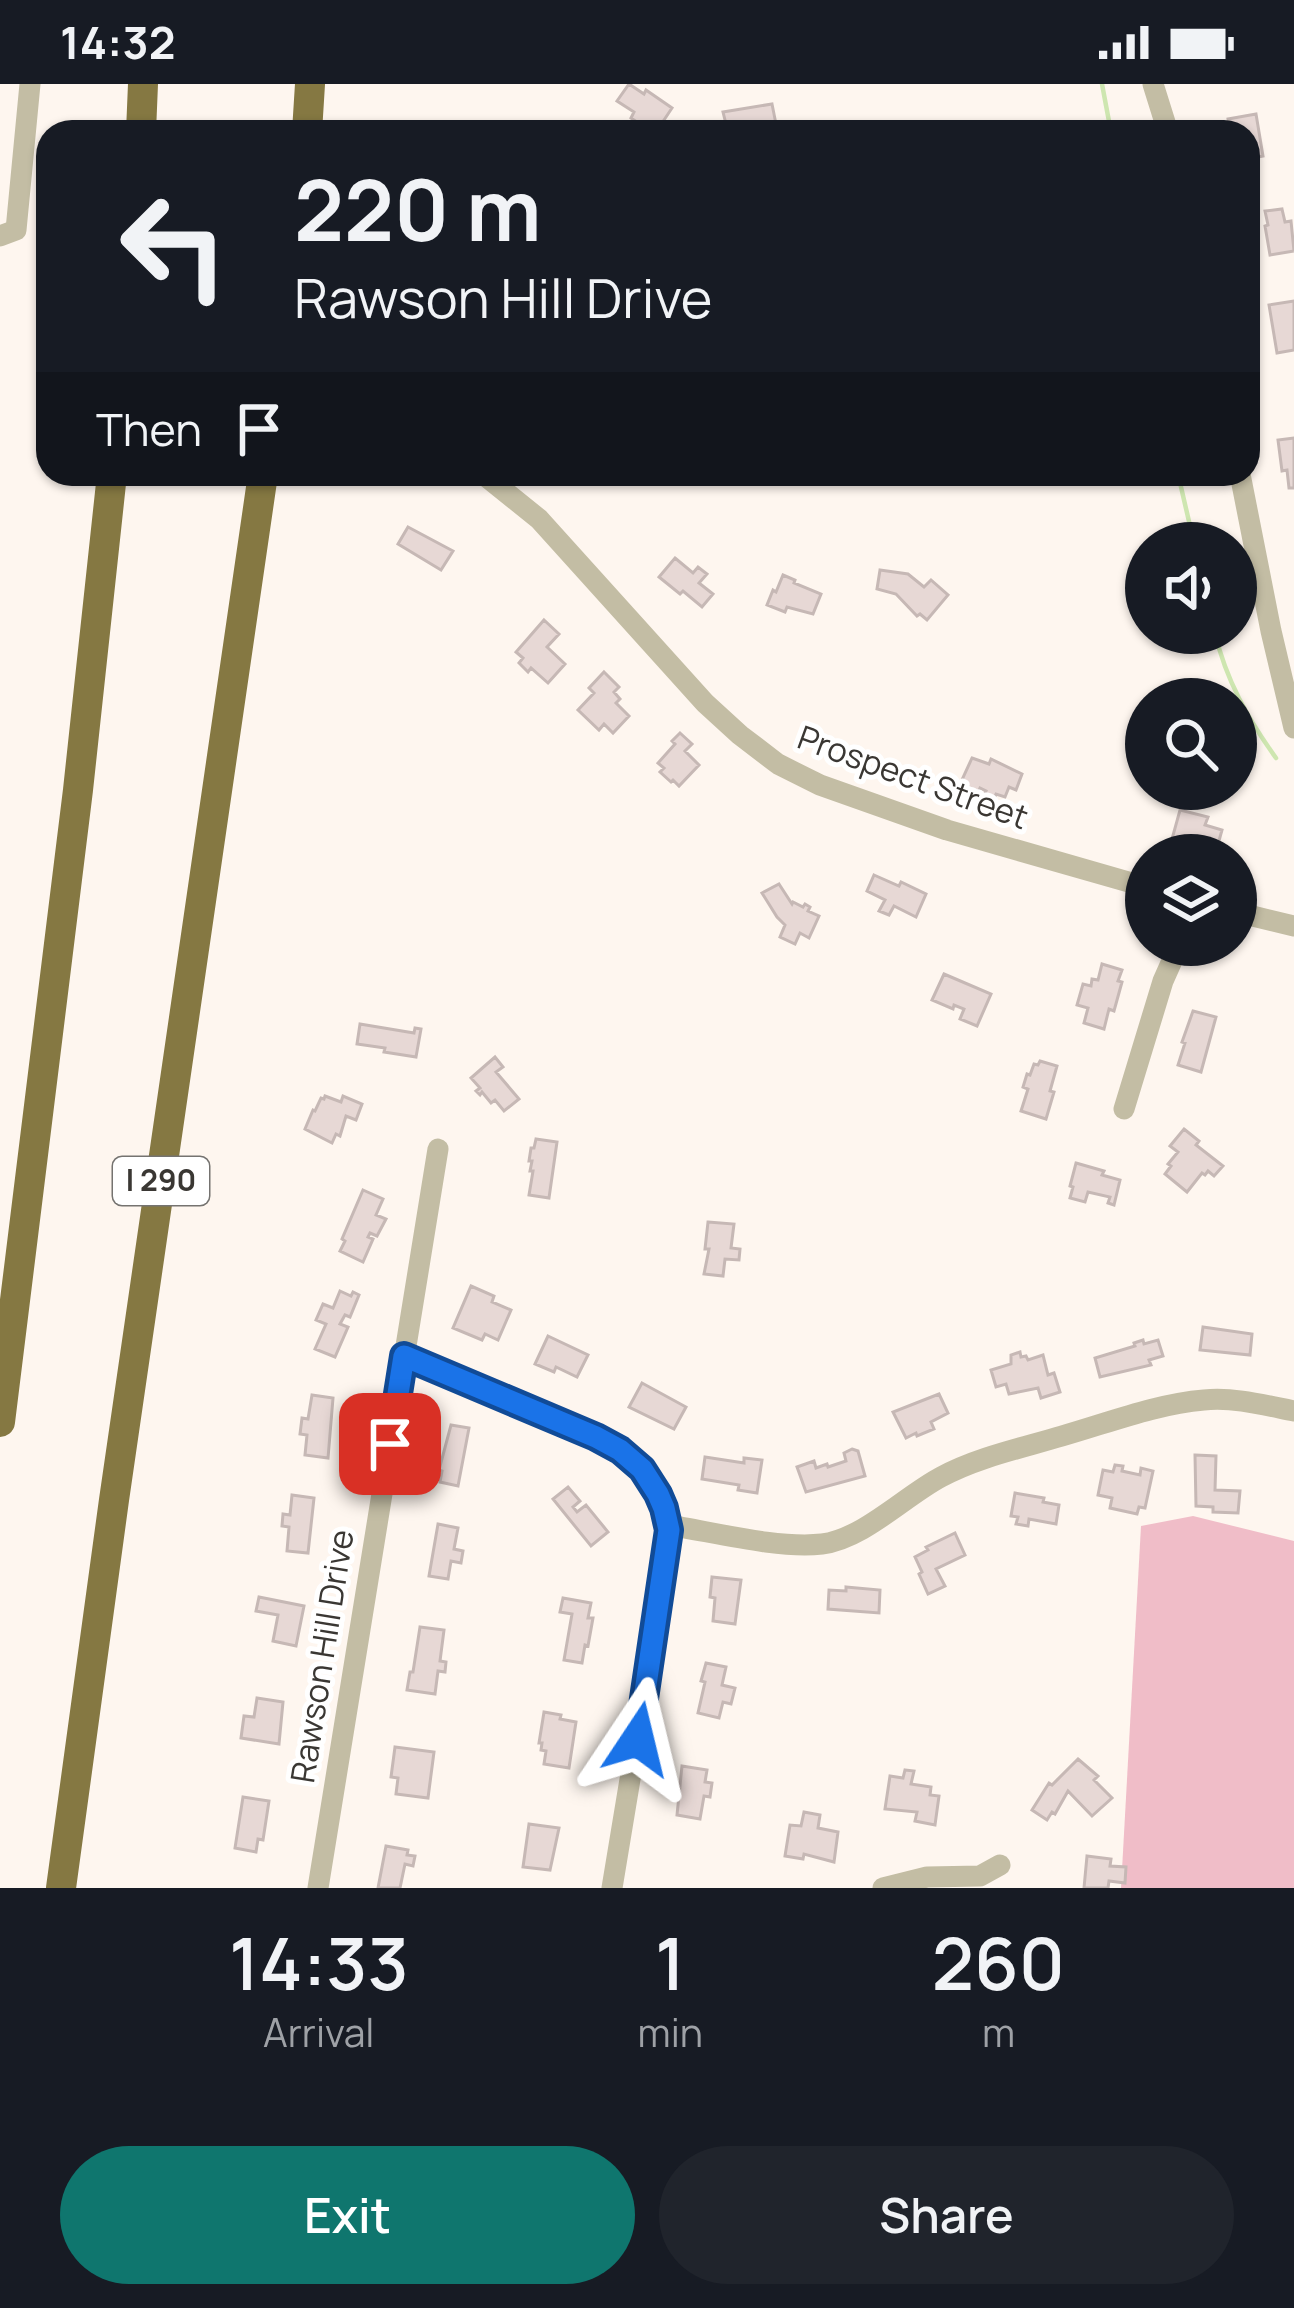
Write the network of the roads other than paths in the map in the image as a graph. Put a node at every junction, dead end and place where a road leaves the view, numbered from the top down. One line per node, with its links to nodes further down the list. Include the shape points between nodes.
1 (30, 84): 8 (street, via 16,230)
2 (143, 84): 5 (highway)
3 (310, 84): 6 (highway)
4 (1153, 84): 7 (street)
5 (142, 120)
6 (308, 120)
7 (1164, 120)
8 (0, 236)
9 (111, 486): 23 (highway)
10 (260, 486): 26 (highway, I 290)
11 (499, 486): 15 (street, Prospect Street, via 539,519 705,703 778,764 879,807)
12 (1243, 486): 13 (street)
13 (1289, 683): 14 (street)
14 (1294, 728)
15 (1125, 881)
16 (1257, 917): 17 (street)
17 (1294, 926)
18 (1169, 966): 19 (street)
19 (1124, 1109)
20 (438, 1150): 21 (street, Rawson Hill Drive)
21 (404, 1356): 24 (street, via 620,1450 649,1479); 27 (street, Rawson Hill Drive)
22 (1294, 1412): 24 (street, via 1207,1399 1148,1411 953,1470 823,1544)
23 (0, 1422)
24 (668, 1525): 28 (street)
25 (1000, 1865): 29 (street, via 980,1876)
26 (61, 1888)
27 (318, 1888)
28 (612, 1888)
29 (884, 1888)

